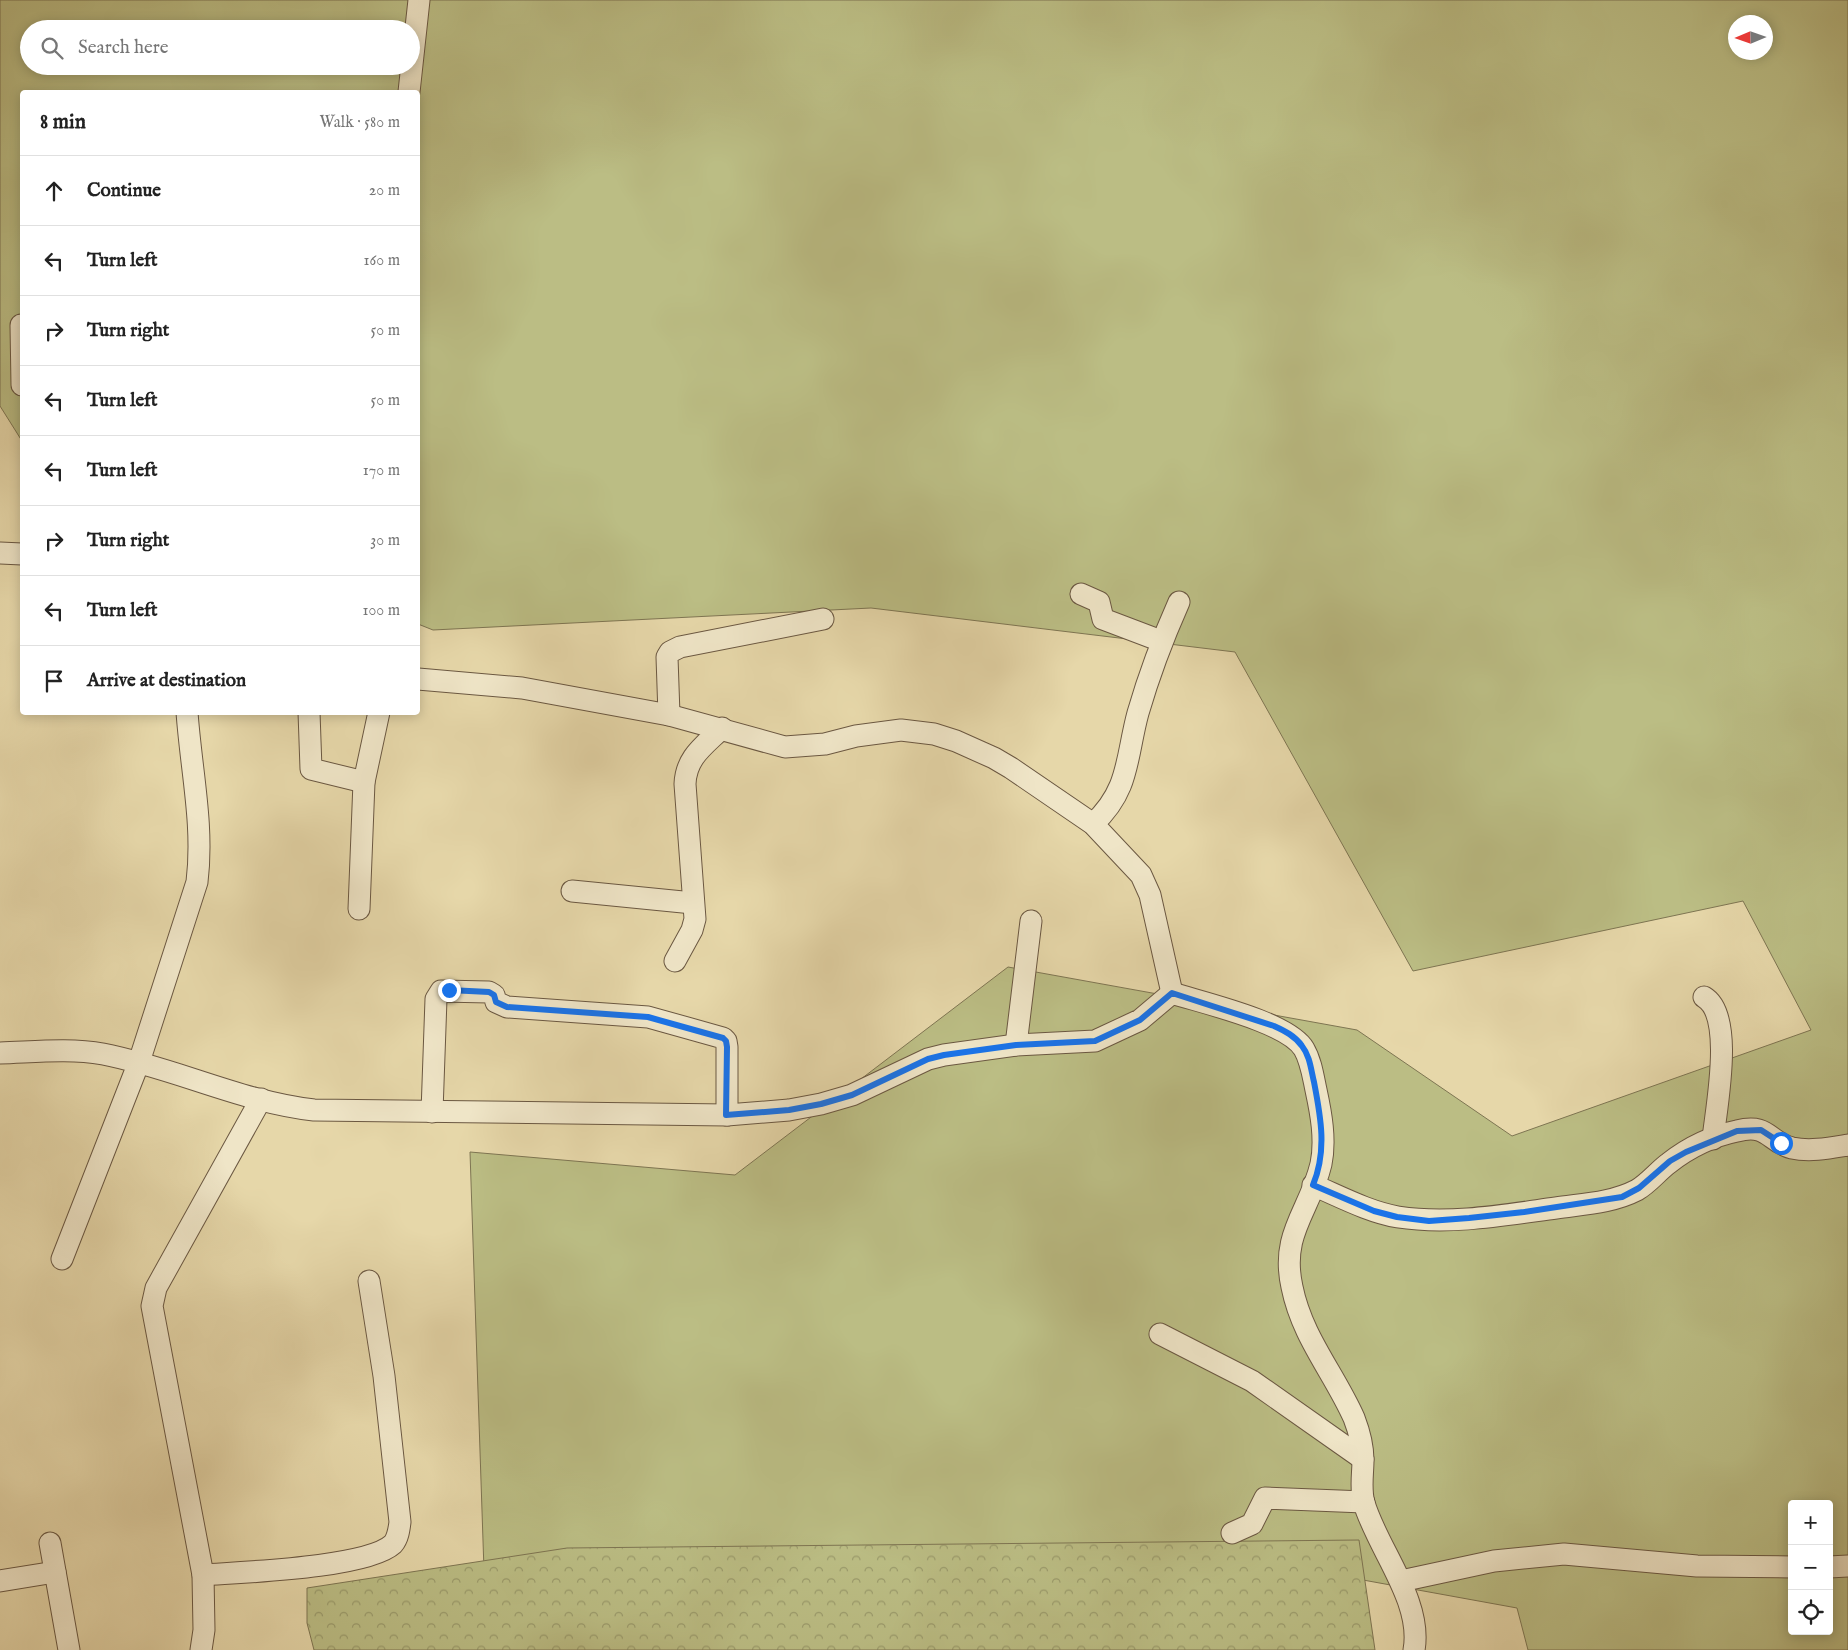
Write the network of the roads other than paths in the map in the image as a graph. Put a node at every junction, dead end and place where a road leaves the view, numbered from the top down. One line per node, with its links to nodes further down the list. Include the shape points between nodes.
1 (419, 0): 2 (street)
2 (417, 20)
3 (411, 75): 4 (street)
4 (409, 90)
5 (0, 553): 6 (street)
6 (20, 554)
7 (1082, 594): 10 (street, via 1099,602 1103,619)
8 (1179, 602): 10 (street)
9 (823, 619): 15 (street, via 680,647 670,652 667,657)
10 (1162, 641): 18 (street, via 1138,714 1124,776 1107,811)
11 (420, 679): 15 (street, via 515,687)
12 (187, 715): 28 (street, via 200,826 197,882)
13 (309, 715): 17 (street, via 311,770)
14 (377, 715): 17 (street)
15 (669, 715): 16 (street)
16 (722, 728): 18 (street, via 785,747 815,746 901,730 934,734 994,758); 20 (street, via 686,768 684,784)
17 (364, 782): 21 (street)
18 (1093, 824): 24 (street, via 1141,875 1148,887)
19 (572, 891): 20 (street)
20 (693, 903): 23 (street, via 692,930)
21 (359, 908)
22 (1031, 921): 26 (street)
23 (674, 961)
24 (1172, 993): 26 (street, via 1140,1020 1095,1041); 34 (street, via 1274,1026 1288,1033 1303,1047 1309,1058 1322,1131 1321,1161)
25 (1704, 997): 32 (street, via 1714,1007 1722,1028)
26 (1016, 1045): 31 (street, via 928,1059 852,1095 821,1104)
27 (0, 1053): 28 (street, via 75,1052)
28 (139, 1062): 29 (street); 35 (street)
29 (262, 1099): 30 (street, via 287,1107 314,1110); 46 (street, via 160,1281 152,1306)
30 (432, 1112): 31 (street); 31 (street, via 436,999 441,990 449,990 489,992 496,1002 507,1007 648,1017 723,1038 727,1047)
31 (726, 1115)
32 (1713, 1139): 33 (street, via 1750,1128 1761,1130 1790,1148 1823,1149); 34 (street, via 1678,1156 1639,1188 1622,1197 1524,1212 1429,1221 1397,1217 1374,1211)
33 (1848, 1145)
34 (1313, 1185): 38 (street, via 1290,1244 1291,1285 1304,1328 1337,1382 1353,1416)
35 (62, 1260)
36 (369, 1281): 46 (street, via 384,1376 400,1522 398,1536 384,1549 339,1562)
37 (1160, 1334): 38 (street, via 1252,1381)
38 (1363, 1459): 39 (street)
39 (1364, 1502): 40 (street, via 1269,1497 1261,1502 1252,1524); 48 (street)
40 (1232, 1533)
41 (50, 1543): 45 (street)
42 (1848, 1566): 44 (street)
43 (1788, 1567): 48 (street, via 1697,1566 1564,1554 1494,1561)
44 (1833, 1567)
45 (55, 1572): 47 (street); 49 (street)
46 (203, 1575): 50 (street)
47 (0, 1581)
48 (1401, 1581): 51 (street, via 1414,1624)
49 (69, 1650)
50 (201, 1650)
51 (1414, 1650)

